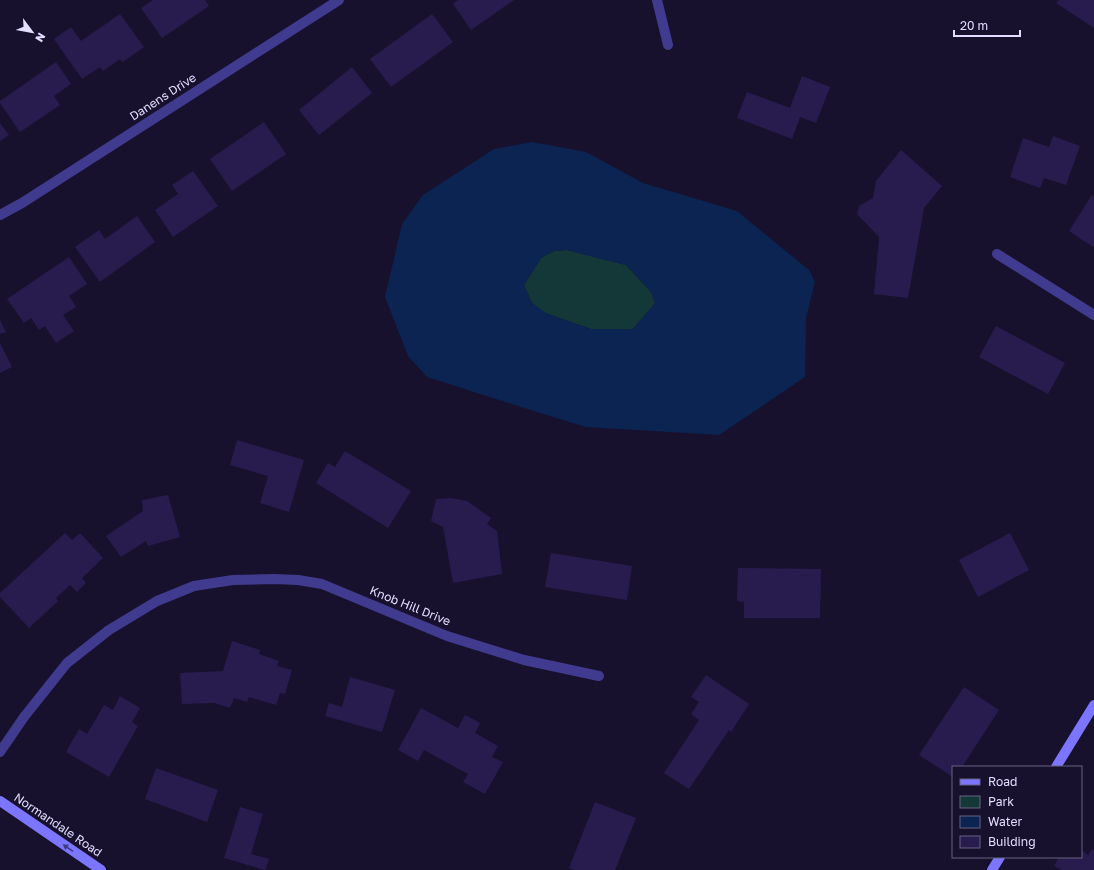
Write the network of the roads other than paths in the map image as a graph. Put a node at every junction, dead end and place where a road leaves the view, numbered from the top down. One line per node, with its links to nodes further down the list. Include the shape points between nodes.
1 (339, 0): 4 (street, Danens Drive)
2 (657, 0): 3 (street)
3 (668, 45)
4 (0, 216)
5 (997, 254): 6 (street)
6 (1094, 315)
7 (599, 676): 9 (street, Knob Hill Drive, via 524,660 447,636 322,584 298,580 233,580 194,586 157,601 109,630 67,663)
8 (1094, 705): 10 (street)
9 (0, 752)
10 (1057, 766)
11 (0, 801): 13 (street, Normandale Road, one-way to 11)
12 (999, 858): 14 (street)
13 (101, 870)
14 (992, 870)

